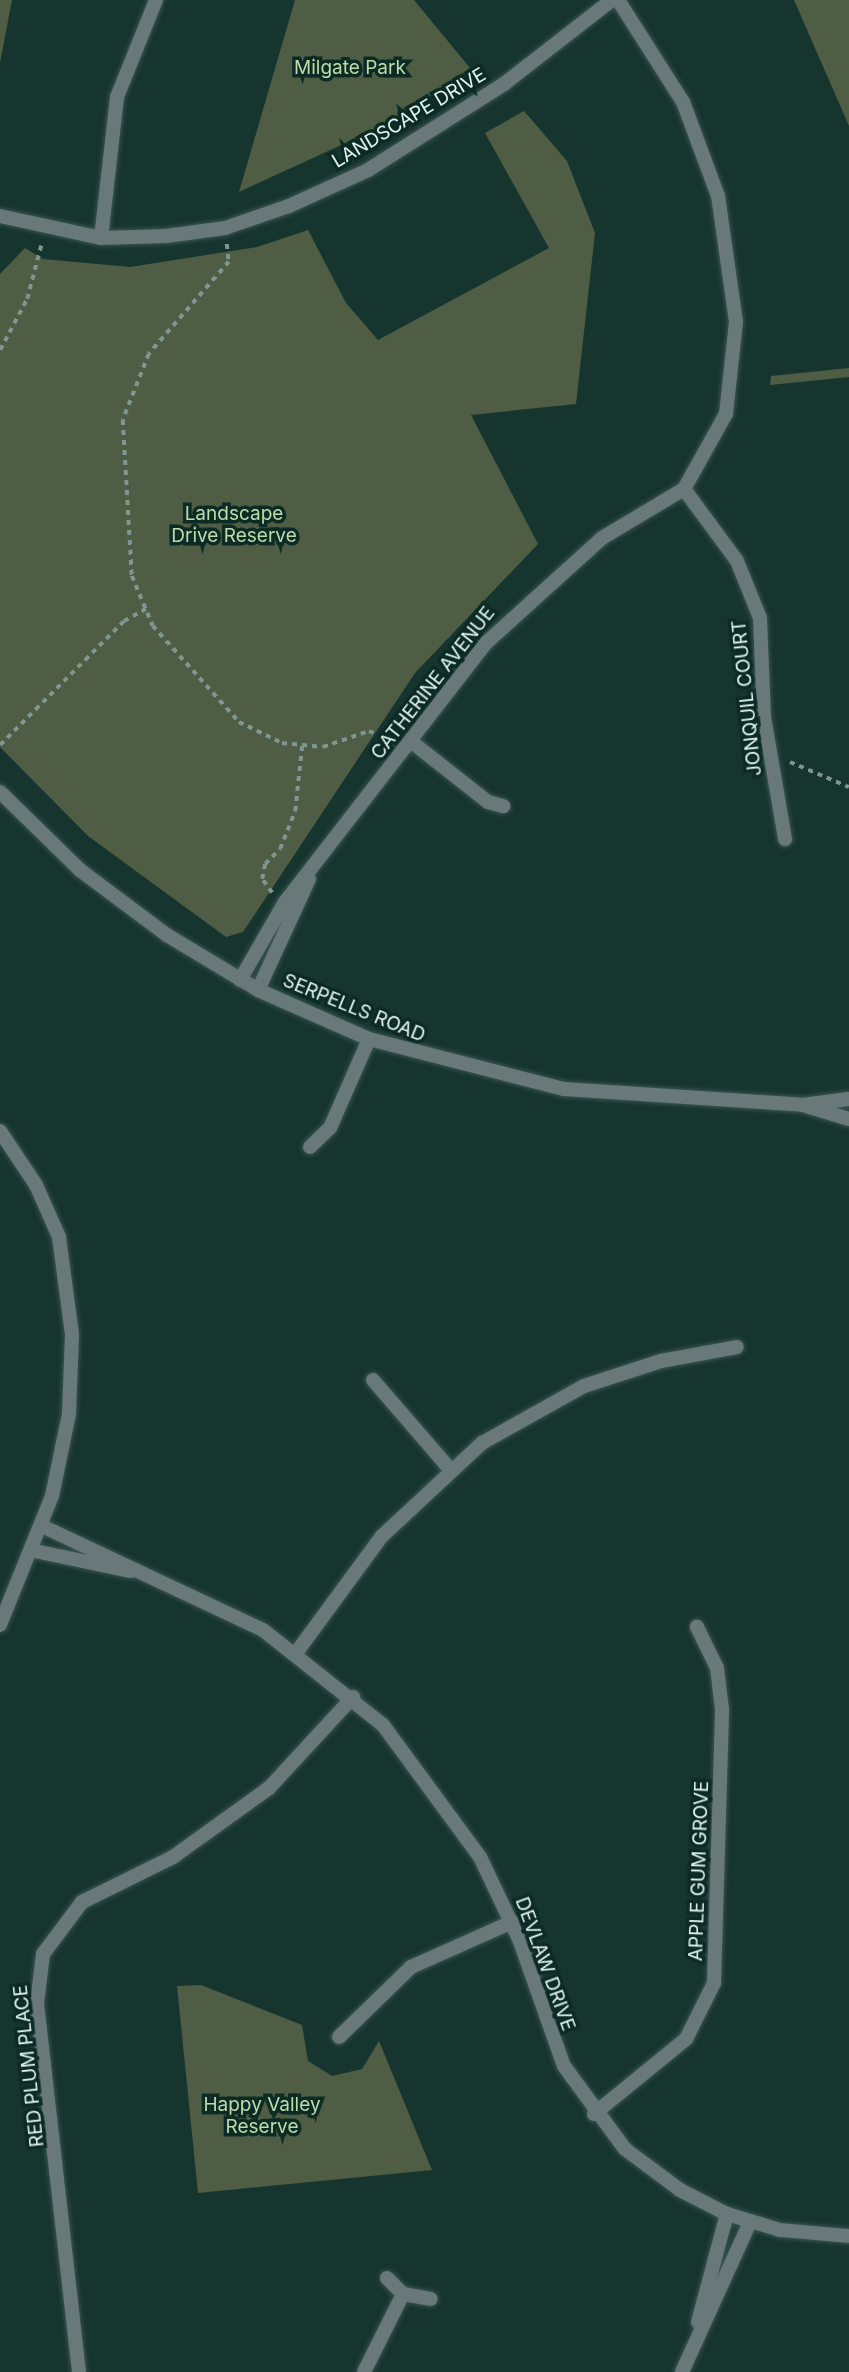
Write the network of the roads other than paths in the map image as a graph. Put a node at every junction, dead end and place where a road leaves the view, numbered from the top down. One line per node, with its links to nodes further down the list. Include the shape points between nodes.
1 (156, 0): 5 (street, via 117,97)
2 (612, 0): 5 (street, LANDSCAPE DRIVE, via 504,83 368,170 225,228)
3 (618, 0): 6 (street, CATHERINE AVENUE, via 683,102 718,195 736,322 726,414)
4 (0, 216): 5 (street, LANDSCAPE DRIVE, via 45,230)
5 (101, 238)
6 (684, 489): 7 (street, CATHERINE AVENUE, via 602,538 517,608); 10 (street, JONQUIL COURT, via 737,561 760,618 771,754)
7 (411, 745): 9 (street, via 488,802); 11 (street, CATHERINE AVENUE)
8 (1, 794): 12 (street, SERPELLS ROAD, via 107,892)
9 (503, 806)
10 (785, 839)
11 (318, 863): 12 (street, CATHERINE AVENUE, via 285,902); 13 (street, CATHERINE AVENUE)
12 (240, 979): 13 (street, SERPELLS ROAD)
13 (258, 990): 14 (street, SERPELLS ROAD)
14 (369, 1039): 16 (street, SERPELLS ROAD, via 564,1089); 19 (street, via 330,1128)
15 (849, 1099): 16 (street, SERPELLS ROAD)
16 (802, 1105): 17 (street, SERPELLS ROAD)
17 (849, 1119)
18 (0, 1131): 23 (street, via 49,1211 71,1294 68,1415)
19 (310, 1147)
20 (737, 1348): 22 (street, via 661,1361 573,1391)
21 (373, 1380): 22 (street)
22 (449, 1468): 28 (street, via 382,1536)
23 (44, 1527): 24 (street); 25 (street, DEVLAW DRIVE)
24 (34, 1552): 25 (street, DEVLAW DRIVE); 26 (street)
25 (139, 1572): 28 (street, DEVLAW DRIVE, via 227,1611)
26 (0, 1625)
27 (696, 1627): 32 (street, APPLE GUM GROVE, via 717,1668 722,1709 714,1983 685,2039)
28 (296, 1653): 29 (street, DEVLAW DRIVE)
29 (353, 1697): 30 (street, DEVLAW DRIVE, via 440,1793); 40 (street, RED PLUM PLACE, via 269,1788 173,1857 82,1902 43,1954 37,2004)
30 (512, 1922): 31 (street, via 411,1967); 32 (street, DEVLAW DRIVE, via 554,2046)
31 (339, 2037)
32 (594, 2113): 33 (street, DEVLAW DRIVE, via 646,2166)
33 (727, 2214): 34 (street, DEVLAW DRIVE); 39 (street)
34 (750, 2222): 35 (street, DEVLAW DRIVE); 39 (street)
35 (849, 2235)
36 (387, 2278): 37 (street)
37 (403, 2294): 38 (street); 41 (street)
38 (431, 2299)
39 (694, 2340): 42 (street)
40 (79, 2372)
41 (364, 2372)
42 (682, 2372)

